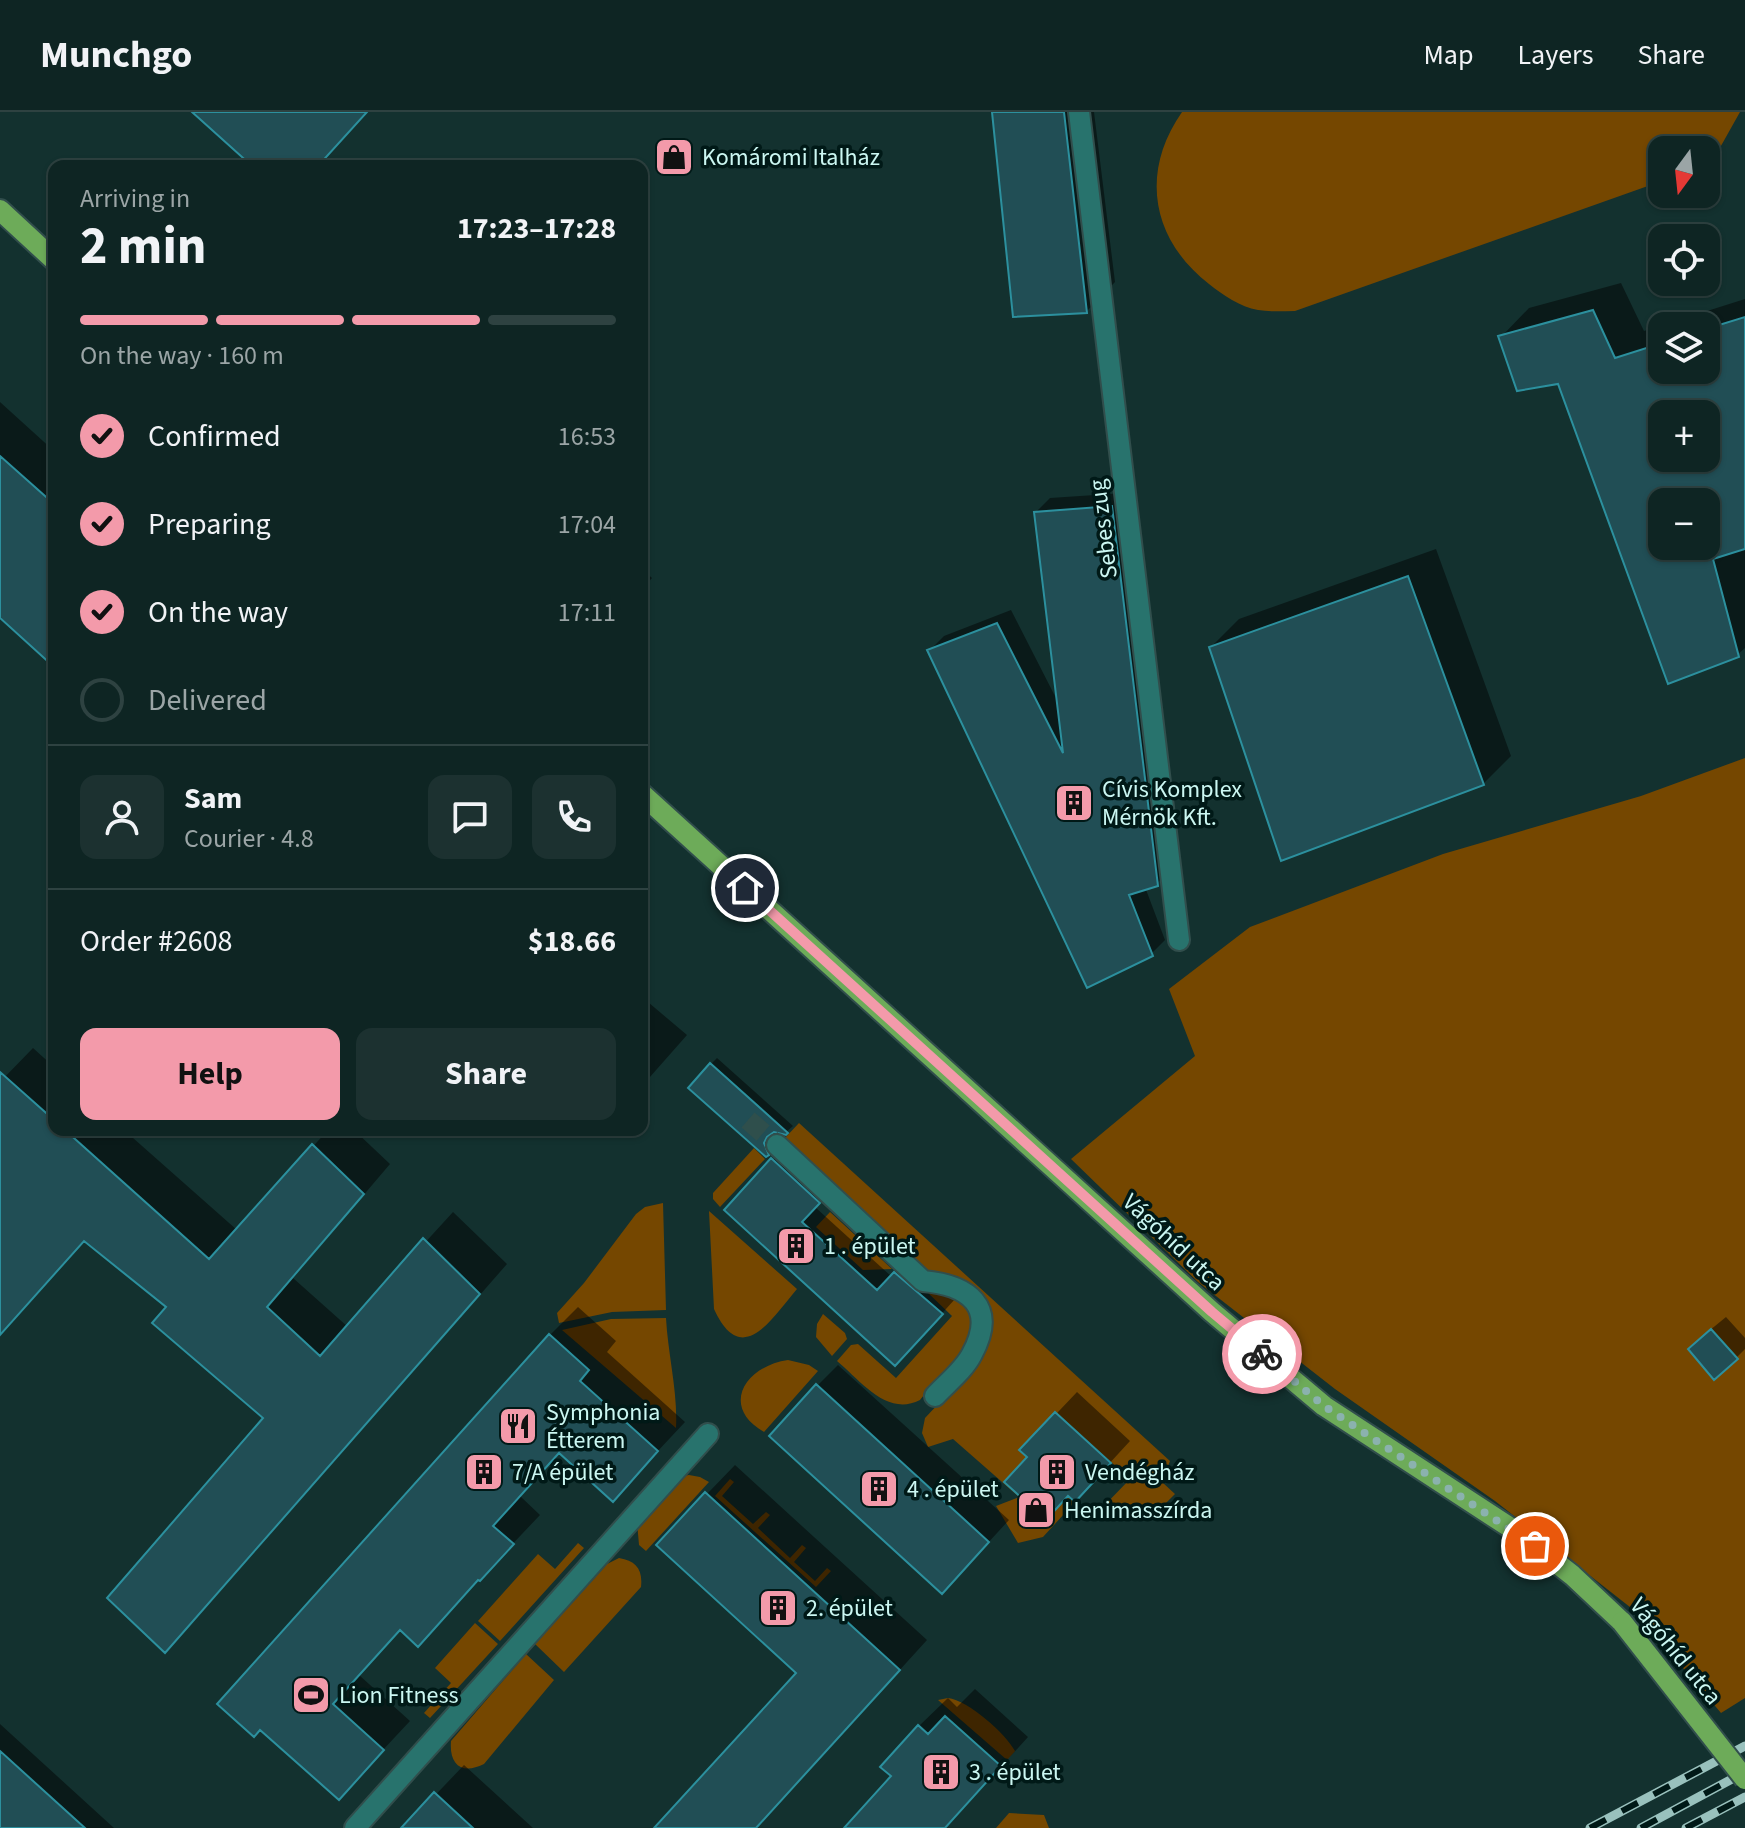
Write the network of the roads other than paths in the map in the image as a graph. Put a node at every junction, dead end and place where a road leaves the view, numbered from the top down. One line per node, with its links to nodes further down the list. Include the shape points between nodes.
1 (1079, 112): 5 (street, Sebes zug)
2 (0, 210): 3 (main road)
3 (48, 254)
4 (648, 799): 9 (main road, Vágóhíd utca, bridge, via 1212,1312 1324,1406 1517,1532 1572,1575 1622,1622)
5 (1179, 940)
6 (777, 1145): 7 (street, via 923,1281 962,1289 974,1301 982,1316 979,1338 971,1357)
7 (935, 1396)
8 (708, 1434): 10 (street)
9 (1745, 1779)
10 (355, 1828)

